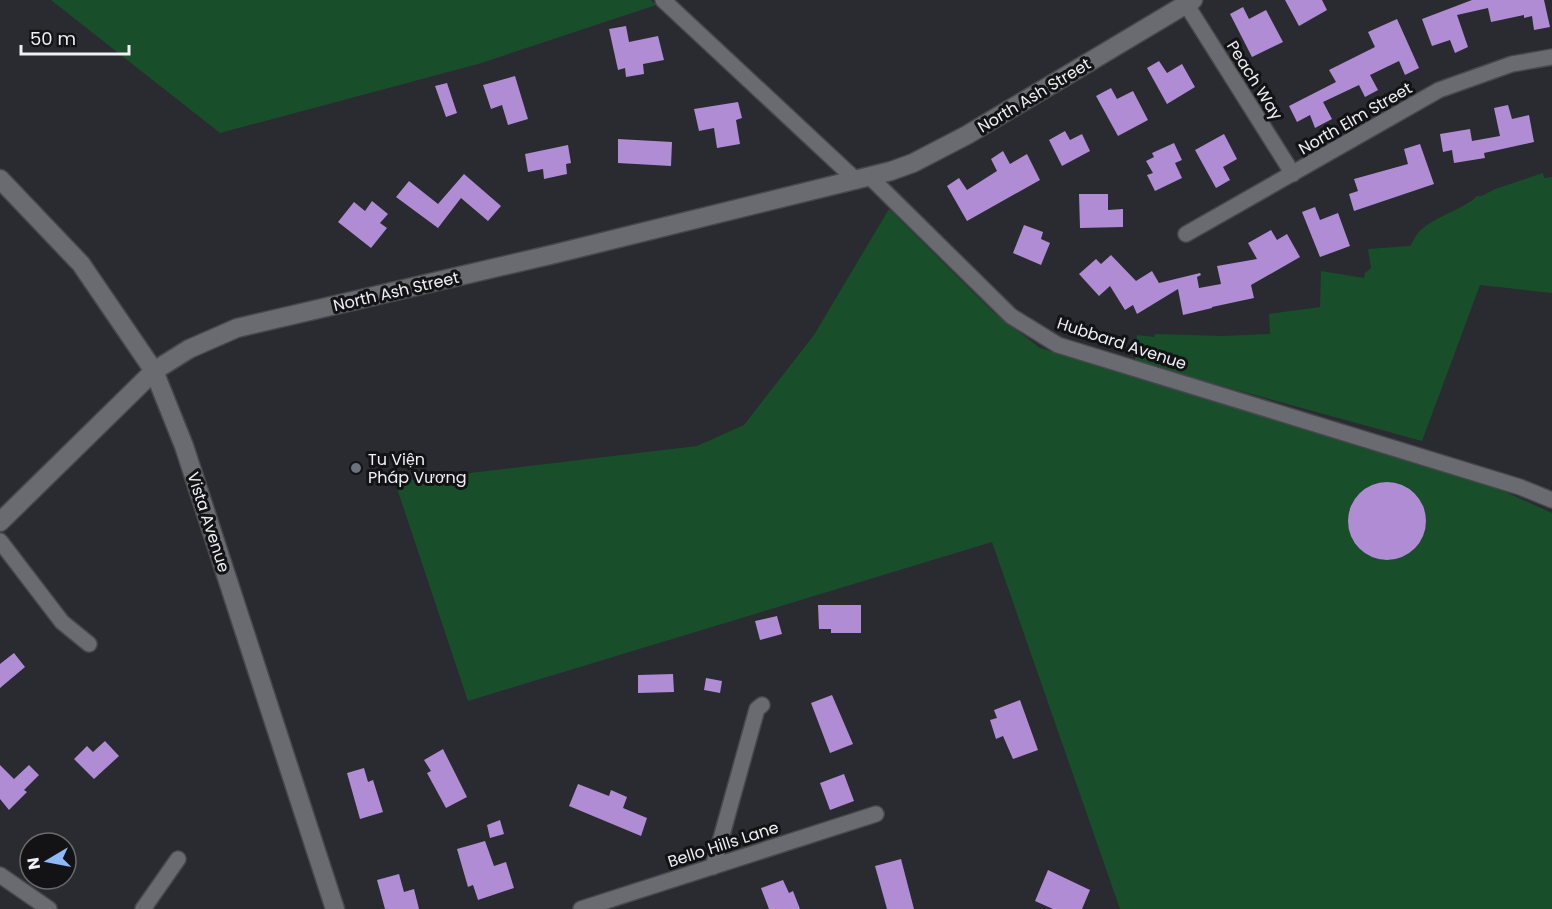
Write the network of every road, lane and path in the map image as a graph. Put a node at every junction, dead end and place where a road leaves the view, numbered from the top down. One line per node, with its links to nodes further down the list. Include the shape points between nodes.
1 (663, 0): 6 (street, Hubbard Avenue)
2 (1189, 2): 4 (street, Peach Way); 6 (main road, North Ash Street, via 967,135 914,163)
3 (1552, 57): 4 (street, North Elm Street, via 1512,64 1439,90)
4 (1293, 174): 7 (street, North Elm Street)
5 (0, 179): 8 (main road, Vista Avenue, via 81,264)
6 (863, 179): 8 (main road, North Ash Street, via 237,328 189,349); 9 (street, Hubbard Avenue, via 1011,316 1058,345 1416,454)
7 (1186, 234)
8 (154, 371): 10 (main road, North Ash Street); 20 (main road, Vista Avenue, via 184,446)
9 (1552, 500)
10 (0, 522)
11 (0, 541): 12 (street, via 62,622)
12 (89, 644)
13 (762, 705): 16 (street, via 756,709)
14 (876, 814): 16 (street, Bello Hills Lane)
15 (178, 859): 19 (street)
16 (713, 867): 21 (street, Bello Hills Lane)
17 (0, 875): 18 (street)
18 (49, 909)
19 (143, 909)
20 (335, 909)
21 (581, 909)

